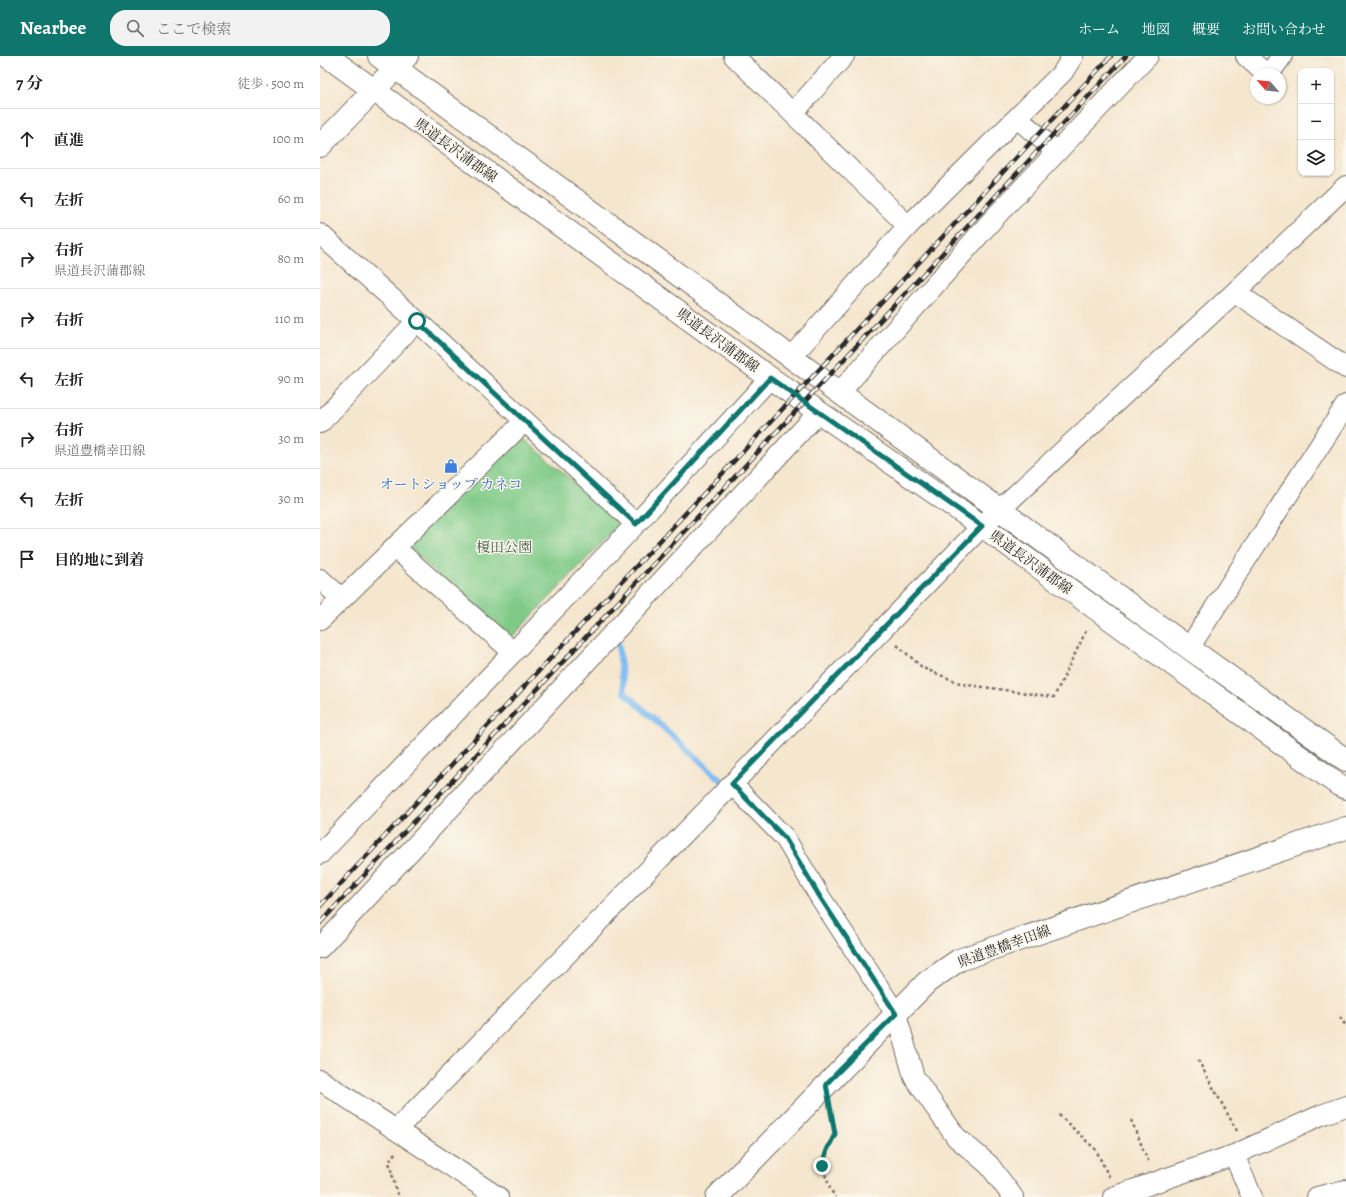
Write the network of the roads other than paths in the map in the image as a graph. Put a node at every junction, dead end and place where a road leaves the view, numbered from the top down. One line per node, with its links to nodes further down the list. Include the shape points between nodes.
1 (327, 56): 11 (main road, 県道長沢蒲郡線)
2 (734, 56): 12 (street)
3 (844, 56): 12 (street)
4 (1073, 56): 13 (street, via 1063,72)
5 (1148, 56): 15 (street)
6 (1246, 56): 9 (street)
7 (1282, 56): 10 (street)
8 (394, 60): 11 (main road); 21 (main road, 県道長沢蒲郡線)
9 (1259, 68)
10 (1274, 68)
11 (374, 91): 14 (main road); 23 (main road, 県道長沢蒲郡線)
12 (793, 113): 17 (street)
13 (1016, 118): 15 (street); 17 (street)
14 (320, 146)
15 (1057, 152): 24 (street, via 994,218)
16 (1346, 186): 19 (street)
17 (908, 226): 21 (street)
18 (320, 234): 20 (street)
19 (1235, 292): 22 (street); 29 (street)
20 (417, 321): 27 (street); 28 (street)
21 (791, 357): 24 (main road, 県道長沢蒲郡線)
22 (1346, 368)
23 (770, 378): 26 (main road, 県道長沢蒲郡線); 30 (street)
24 (840, 392): 29 (main road, 県道長沢蒲郡線)
25 (1346, 404): 36 (street)
26 (819, 412): 31 (main road, 県道長沢蒲郡線); 43 (street)
27 (525, 421): 30 (street); 32 (street)
28 (320, 423)
29 (999, 510): 31 (street); 36 (main road, 県道長沢蒲郡線)
30 (636, 524): 37 (street)
31 (982, 526): 39 (street); 40 (main road, 県道長沢蒲郡線)
32 (394, 548): 34 (street); 37 (street)
33 (320, 580): 34 (street)
34 (342, 599): 35 (street)
35 (320, 620)
36 (1189, 648): 38 (main road, 県道長沢蒲郡線)
37 (513, 652): 42 (street)
38 (1346, 760)
39 (732, 784): 44 (street, via 785,838); 47 (street)
40 (1346, 788)
41 (1346, 828): 44 (main road, 県道豊橋幸田線, via 959,960 927,982)
42 (320, 854)
43 (320, 948)
44 (896, 1014): 52 (main road, 県道豊橋幸田線); 53 (street, via 914,1077 956,1137 989,1165)
45 (320, 1080): 47 (street)
46 (1346, 1106): 48 (street)
47 (401, 1133): 51 (street)
48 (1241, 1152): 50 (street); 54 (street)
49 (1346, 1190): 55 (street)
50 (1115, 1196)
51 (498, 1197)
52 (717, 1197)
53 (1013, 1197)
54 (1252, 1197)
55 (1317, 1197)

